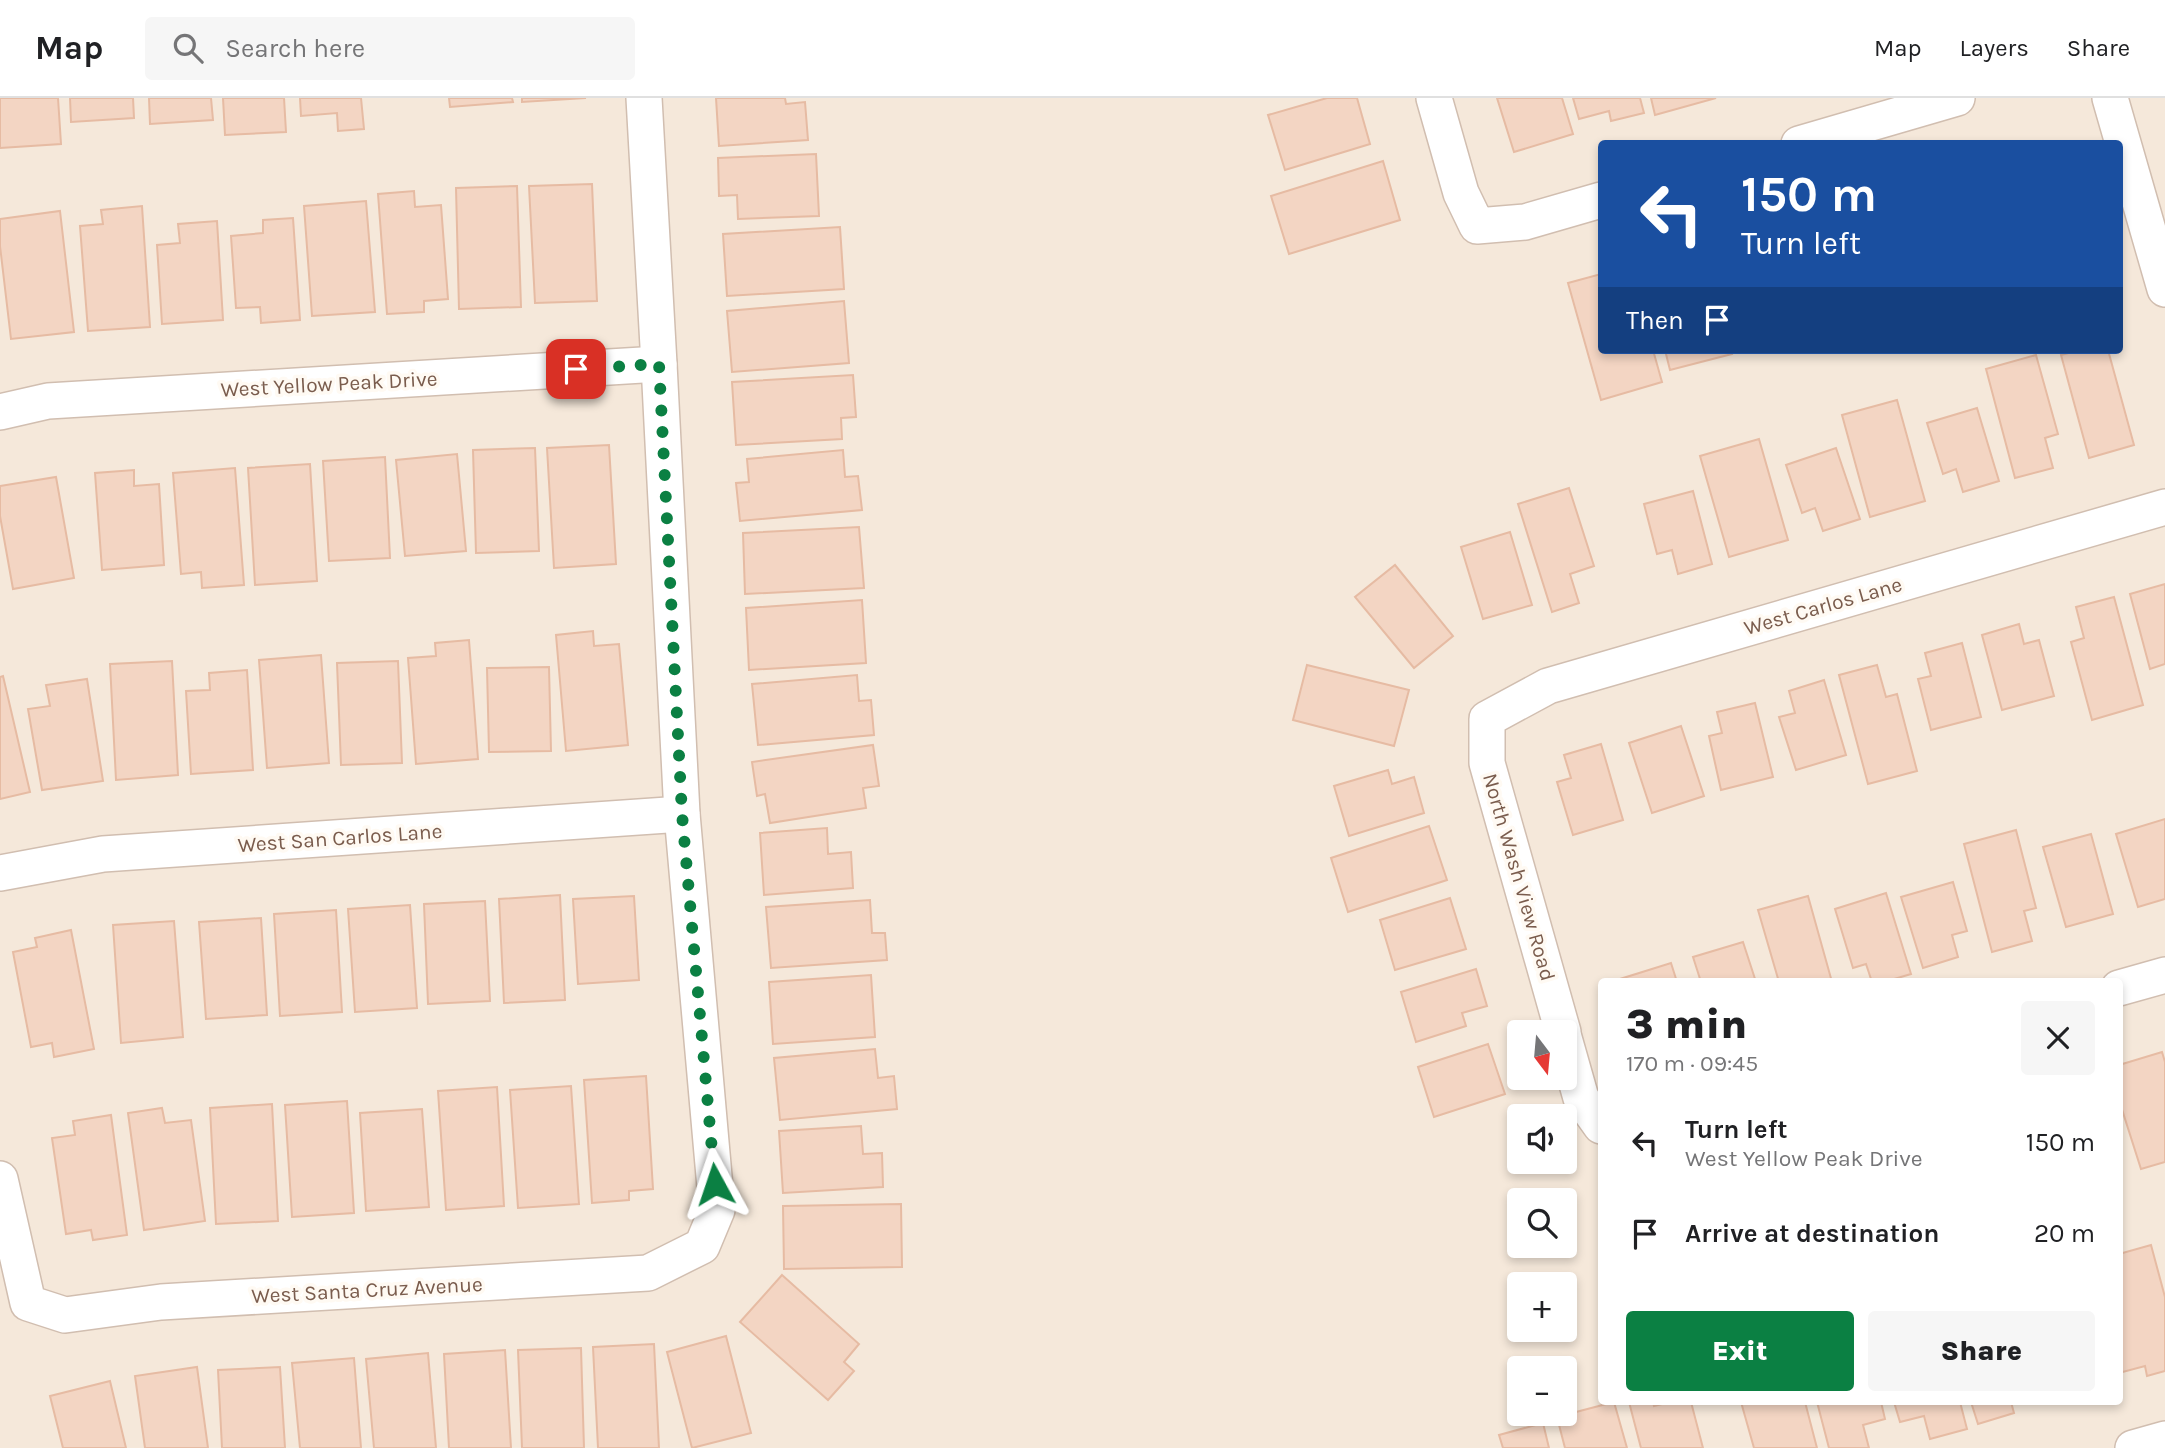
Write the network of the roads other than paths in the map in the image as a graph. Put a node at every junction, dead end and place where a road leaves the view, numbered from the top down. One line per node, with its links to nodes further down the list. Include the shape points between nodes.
1 (644, 98): 10 (street)
2 (1434, 98): 8 (street, via 1461,193 1478,226 1525,222)
3 (1957, 98): 5 (street)
4 (2110, 98): 6 (street)
5 (1813, 140)
6 (2122, 140)
7 (2123, 143): 9 (street)
8 (1598, 201)
9 (2165, 289)
10 (659, 364): 11 (street, West Yellow Peak Drive, via 48,401); 14 (street)
11 (0, 412)
12 (2165, 507): 13 (street, West Carlos Lane, via 1548,686)
13 (1488, 719): 18 (street, North Wash View Road, via 1487,762)
14 (682, 814): 15 (street, West San Carlos Lane, via 103,854); 21 (street, West Santa Cruz Avenue, via 717,1210 702,1246 648,1273 161,1302 65,1315 28,1303)
15 (0, 873)
16 (2165, 975): 17 (street)
17 (2123, 987)
18 (1560, 1020)
19 (1577, 1084): 20 (street)
20 (1598, 1122)
21 (0, 1179)
22 (2165, 1439): 23 (street)
23 (2133, 1448)

